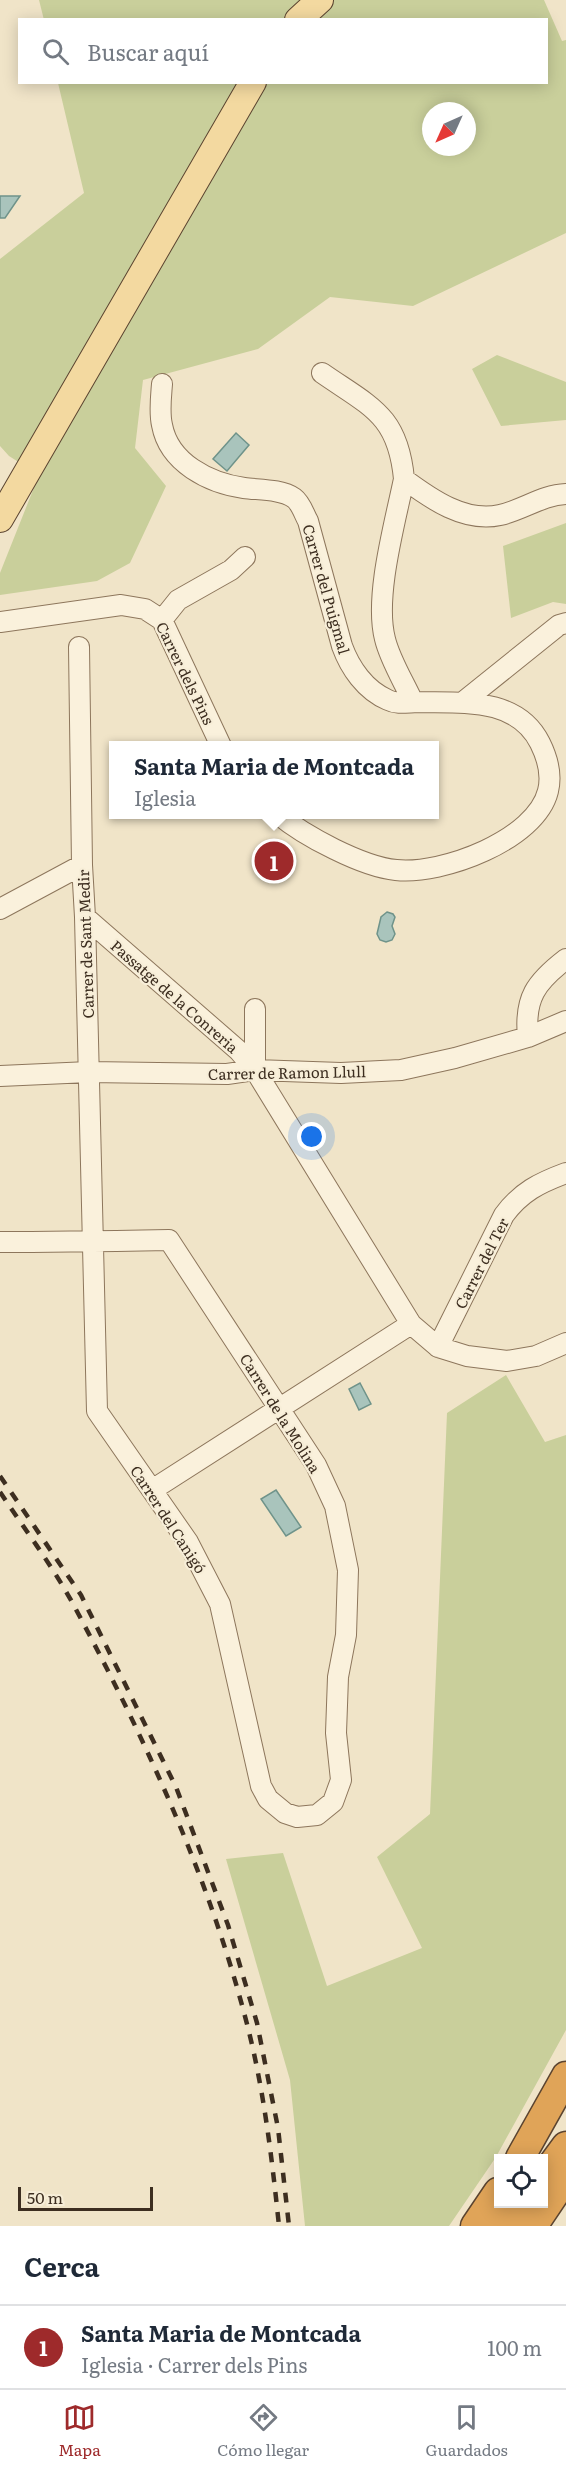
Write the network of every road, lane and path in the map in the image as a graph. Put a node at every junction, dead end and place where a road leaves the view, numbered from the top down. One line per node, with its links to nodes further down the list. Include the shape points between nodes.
1 (320, 0): 2 (main road)
2 (300, 18)
3 (252, 84): 8 (main road)
4 (322, 373): 6 (street, via 379,414 390,427 401,454)
5 (162, 384): 14 (street, Carrer del Puigmal, via 163,429 184,463 205,477 296,499 308,521 348,663 368,686 388,700)
6 (404, 479): 7 (street, via 441,504 465,514 483,516 500,515 556,494); 14 (street, via 382,597 382,621 385,641)
7 (566, 494)
8 (0, 519)
9 (245, 557): 10 (street, via 231,570 178,600)
10 (162, 620): 11 (street, Carrer dels Pins, via 146,609 121,605); 16 (street, Carrer dels Pins)
11 (0, 622)
12 (566, 623): 15 (street)
13 (79, 647): 18 (street, Carrer de Sant Medir)
14 (413, 702): 15 (street)
15 (463, 702): 17 (street, via 496,707 523,720 534,732 547,762 548,792 541,806 531,820 500,843 441,868 396,870 379,867 326,844)
16 (219, 741)
17 (285, 819)
18 (82, 865): 19 (street); 20 (street, Carrer de Sant Medir)
19 (0, 909)
20 (85, 917): 25 (street, Passatge de la Conreria); 26 (street, Carrer de Sant Medir)
21 (566, 959): 24 (street, via 547,973 533,991 528,1006)
22 (255, 1008): 25 (street)
23 (566, 1021): 24 (street, Carrer de Ramon Llull)
24 (528, 1037): 25 (street, Carrer de Ramon Llull, via 433,1065 401,1070)
25 (255, 1070): 26 (street, Carrer de Ramon Llull, via 227,1074); 31 (street, Passatge de la Conreria)
26 (89, 1072): 27 (street, Carrer de Ramon Llull); 29 (street, Carrer de Sant Medir)
27 (0, 1076)
28 (566, 1173): 33 (street, Carrer del Ter, via 542,1182 516,1199 504,1215)
29 (94, 1241): 30 (street, Carrer de la Molina); 34 (street, Carrer de la Molina, via 169,1240); 35 (street, Carrer del Canigó, via 97,1411)
30 (0, 1242)
31 (411, 1324): 33 (street, Passatge de la Conreria); 34 (street)
32 (566, 1343): 33 (street, via 537,1356 507,1361 467,1356)
33 (438, 1347)
34 (279, 1408): 35 (street); 36 (street, Carrer de la Molina, via 316,1465 335,1506 348,1570 346,1635 338,1677 336,1722 341,1780 333,1802 317,1815)
35 (152, 1490): 36 (street, Carrer del Canigó, via 188,1542 220,1604 261,1786 268,1799)
36 (297, 1817)
37 (566, 2076): 39 (highway)
38 (566, 2146): 40 (highway)
39 (522, 2154)
40 (548, 2169)
41 (566, 2177): 46 (highway)
42 (494, 2198): 44 (highway)
43 (520, 2208): 45 (highway)
44 (475, 2226)
45 (506, 2226)
46 (533, 2226)

